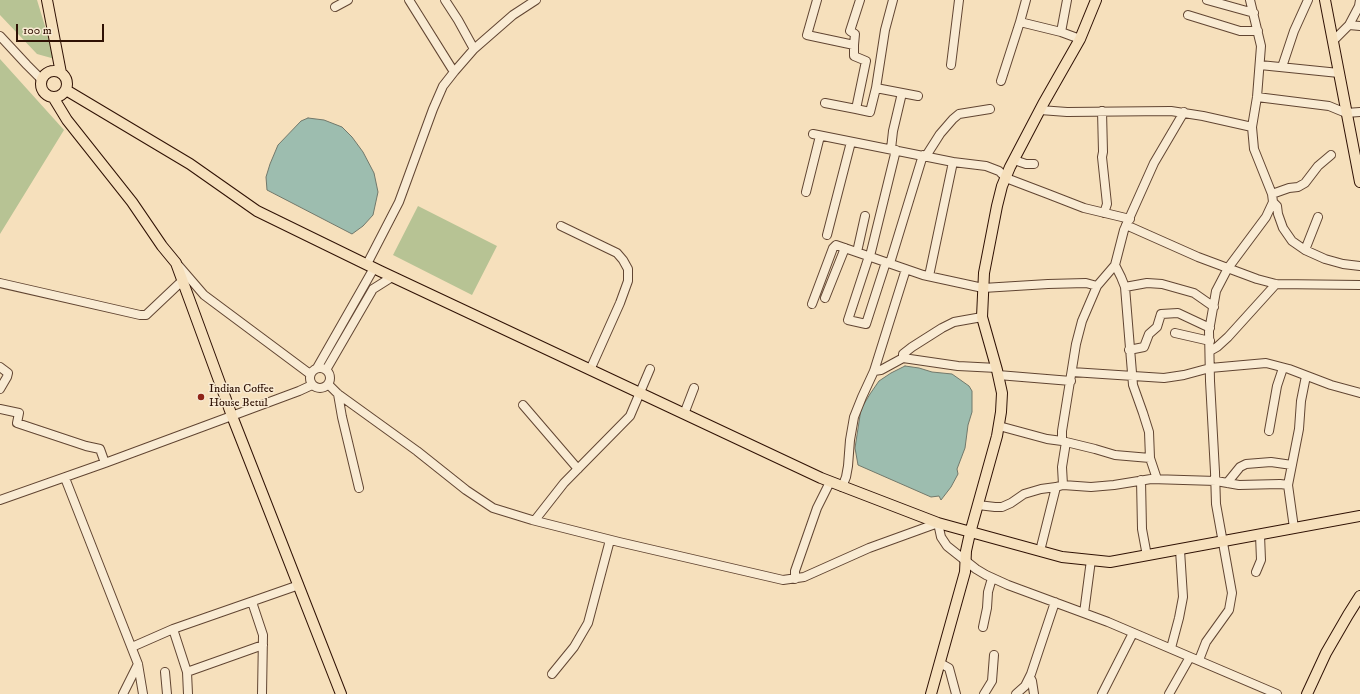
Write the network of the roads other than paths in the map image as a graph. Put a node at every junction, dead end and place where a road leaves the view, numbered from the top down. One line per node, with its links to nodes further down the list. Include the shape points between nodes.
1 (47, 0): 35 (main road)
2 (348, 0): 18 (street)
3 (409, 0): 34 (street)
4 (445, 0): 30 (street)
5 (536, 0): 30 (street, via 513,15)
6 (817, 0): 29 (street, via 807,35)
7 (860, 0): 29 (street, via 850,31 855,34)
8 (893, 0): 39 (street, via 885,30)
9 (959, 0): 31 (street)
10 (1026, 0): 21 (street)
11 (1067, 0): 25 (street)
12 (1096, 0): 27 (main road)
13 (1207, 0): 19 (street)
14 (1250, 0): 19 (street)
15 (1308, 0): 33 (street, via 1294,31)
16 (1325, 0): 28 (main road)
17 (1360, 0): 22 (street)
18 (335, 7)
19 (1254, 13): 24 (street)
20 (1188, 15): 24 (street, via 1240,31)
21 (1020, 22): 25 (street); 38 (street)
22 (1349, 25): 23 (street); 28 (street)
23 (1360, 26)
24 (1258, 31): 32 (street, via 1261,46)
25 (1061, 32): 27 (street)
26 (0, 36): 37 (street)
27 (1080, 39): 48 (main road)
28 (1334, 40): 36 (main road)
29 (854, 45): 46 (street, via 854,56 866,61)
30 (474, 49): 34 (street)
31 (951, 65)
32 (1260, 65): 33 (street); 44 (street)
33 (1282, 68): 36 (street)
34 (454, 72): 79 (street, via 433,109 399,202)
35 (61, 73): 37 (main road, via 52,72); 40 (main road, via 66,78)
36 (1339, 73): 52 (main road)
37 (42, 80): 43 (main road, via 44,92)
38 (1001, 81)
39 (876, 88): 41 (street); 46 (street, via 870,112)
40 (66, 90): 43 (main road, via 63,94); 79 (main road, via 190,164 257,211)
41 (902, 93): 42 (street); 56 (street, via 893,131)
42 (918, 96)
43 (52, 97): 77 (main road)
44 (1257, 97): 52 (street, via 1329,106); 53 (street)
45 (825, 103): 46 (street)
46 (856, 109)
47 (990, 109): 58 (street, via 959,114)
48 (1040, 110): 49 (street); 59 (main road)
49 (1102, 111): 50 (street); 66 (street, via 1102,157 1107,204)
50 (1184, 112): 53 (street); 69 (street, via 1154,163)
51 (1360, 112): 52 (street)
52 (1346, 113): 55 (main road)
53 (1252, 127): 65 (street, via 1254,149)
54 (851, 142): 56 (street); 64 (street, via 817,135); 71 (street)
55 (1356, 145): 63 (main road)
56 (893, 150): 58 (street); 75 (street)
57 (1331, 155): 65 (street, via 1318,166 1305,183 1289,188)
58 (924, 156): 60 (street); 76 (street)
59 (1014, 160): 61 (street); 62 (main road)
60 (953, 162): 62 (street, via 986,166 999,170); 83 (street)
61 (1034, 164)
62 (1006, 178): 66 (street, via 1084,208); 90 (main road, via 990,239)
63 (1360, 182)
64 (806, 192)
65 (1272, 198): 73 (street, via 1283,228 1292,241); 81 (street, via 1266,218)
66 (1104, 213): 69 (street)
67 (865, 216): 74 (street)
68 (1318, 217): 73 (street)
69 (1128, 222): 78 (street); 81 (street, via 1198,257)
70 (561, 226): 107 (street, via 617,253 628,269 628,282)
71 (827, 235)
72 (845, 248): 74 (street); 92 (street); 93 (street, via 836,245 833,248)
73 (1305, 250): 80 (street, via 1325,259)
74 (857, 252): 75 (street)
75 (870, 256): 76 (street); 76 (street, via 848,320 866,324)
76 (888, 262): 82 (street)
77 (176, 263): 85 (main road); 108 (street, via 204,295)
78 (1115, 265): 89 (street); 91 (street)
79 (371, 266): 84 (main road); 108 (street)
80 (1360, 266)
81 (1228, 268): 87 (street); 94 (street, via 1216,291)
82 (906, 269): 83 (street); 109 (street)
83 (929, 276): 90 (street)
84 (392, 277): 106 (street, via 373,289); 107 (main road)
85 (183, 280): 86 (street, via 146,315); 124 (main road)
86 (0, 283)
87 (1276, 284): 88 (street); 100 (street, via 1228,337)
88 (1360, 284)
89 (1097, 286): 90 (street, via 1055,284); 113 (street, via 1082,321)
90 (983, 288): 95 (main road)
91 (1125, 288): 94 (street, via 1147,283 1162,284 1194,293); 99 (street)
92 (825, 298)
93 (812, 304)
94 (1214, 307): 96 (street)
95 (982, 316): 101 (street, via 954,322 942,328 903,354); 110 (main road)
96 (1210, 328): 98 (street); 99 (street, via 1178,313 1161,314 1157,327 1148,334 1144,347)
97 (1175, 333): 98 (street)
98 (1210, 341): 100 (street)
99 (1129, 350): 111 (street)
100 (1210, 351): 103 (street)
101 (903, 358): 109 (street); 110 (street)
102 (0, 367): 117 (street, via 8,373)
103 (1210, 368): 104 (street, via 1266,363); 111 (street, via 1164,378); 135 (street)
104 (1283, 368): 112 (street); 126 (street)
105 (650, 369): 118 (street)
106 (326, 370): 108 (street); 115 (street, via 330,373 331,379)
107 (590, 370): 118 (main road)
108 (314, 371): 114 (street, via 310,379)
109 (874, 371): 139 (street, via 854,417 848,466)
110 (997, 371): 113 (street); 125 (main road, via 1002,393)
111 (1132, 376): 113 (street); 128 (street, via 1149,432)
112 (1306, 376): 119 (street); 130 (street)
113 (1072, 377): 127 (street, via 1062,431)
114 (312, 385): 115 (street, via 323,389); 124 (street)
115 (328, 385): 120 (street)
116 (694, 388): 123 (street)
117 (0, 389)
118 (639, 393): 123 (main road); 131 (street, via 630,416)
119 (1360, 393)
120 (338, 394): 141 (street); 145 (street, via 493,508)
121 (523, 405): 131 (street)
122 (0, 409): 129 (street, via 19,413 17,423 100,449)
123 (684, 414): 136 (main road)
124 (232, 416): 129 (street); 160 (main road)
125 (998, 426): 127 (street); 143 (main road)
126 (1269, 431)
127 (1064, 441): 128 (street, via 1115,455); 140 (street)
128 (1150, 458): 133 (street)
129 (105, 463): 132 (street)
130 (1292, 465): 137 (street, via 1271,462 1246,464 1240,467); 138 (street)
131 (578, 469): 145 (street)
132 (64, 478): 142 (street); 169 (street)
133 (1157, 479): 134 (street); 135 (street)
134 (1141, 480): 140 (street, via 1091,487); 154 (street, via 1142,529)
135 (1216, 481): 137 (street); 151 (street, via 1216,504)
136 (830, 482): 139 (main road); 159 (street, via 817,508 795,572)
137 (1227, 483): 138 (street)
138 (1288, 485): 147 (street)
139 (842, 486): 146 (main road)
140 (1060, 486): 143 (street, via 1032,491 1002,507); 153 (street)
141 (359, 488)
142 (0, 500)
143 (978, 505): 148 (main road)
144 (1360, 516): 147 (main road)
145 (535, 520): 150 (street)
146 (938, 523): 148 (main road); 155 (street, via 941,537 947,546); 159 (street)
147 (1294, 528): 149 (main road)
148 (970, 533): 153 (main road); 155 (main road)
149 (1260, 535): 151 (main road); 157 (street, via 1261,560)
150 (610, 540): 159 (street, via 761,576 783,580); 178 (street, via 588,623 574,647)
151 (1222, 542): 152 (main road); 173 (street, via 1232,593 1231,603 1225,617 1206,642)
152 (1180, 550): 154 (main road); 170 (street, via 1183,597)
153 (1040, 551): 156 (main road, via 1062,557)
154 (1146, 556): 156 (main road, via 1110,562)
155 (966, 560): 158 (street); 174 (main road)
156 (1091, 560): 164 (street)
157 (1256, 572)
158 (992, 578): 163 (street); 165 (street)
159 (795, 579)
160 (299, 585): 162 (street); 186 (main road)
161 (1360, 596): 195 (main road, via 1326,653)
162 (252, 602): 166 (street); 168 (street, via 263,635)
163 (1055, 602): 164 (street); 179 (street)
164 (1084, 613): 167 (street)
165 (983, 627)
166 (173, 630): 169 (street); 177 (street)
167 (1133, 633): 170 (street); 192 (street)
168 (263, 645): 177 (street); 185 (street)
169 (132, 646): 175 (street)
170 (1171, 648): 172 (street)
171 (994, 656): 189 (street, via 992,681)
172 (1190, 657): 173 (street); 193 (street)
173 (1199, 660): 180 (street)
174 (940, 663): 187 (main road); 188 (street, via 949,668)
175 (138, 664): 181 (street); 182 (street)
176 (165, 672): 183 (street)
177 (187, 672): 184 (street)
178 (552, 674)
179 (1030, 677): 190 (street); 191 (street)
180 (1260, 691): 194 (street)
181 (123, 694)
182 (144, 694)
183 (167, 694)
184 (188, 694)
185 (262, 694)
186 (341, 694)
187 (932, 694)
188 (956, 694)
189 (984, 694)
190 (1016, 694)
191 (1034, 694)
192 (1104, 694)
193 (1169, 694)
194 (1277, 694)
195 (1307, 694)

